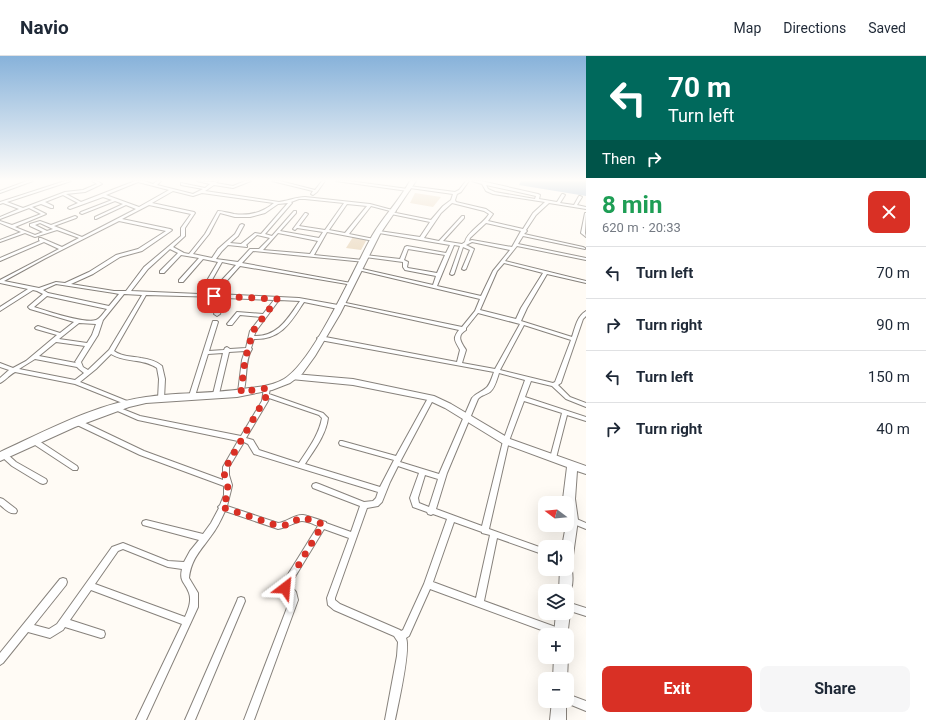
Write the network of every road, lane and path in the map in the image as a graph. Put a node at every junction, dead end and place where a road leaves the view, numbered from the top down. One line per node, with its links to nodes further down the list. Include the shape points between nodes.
1 (15, 212): 19 (street)
2 (40, 212): 27 (street, via 44,214)
3 (109, 212): 20 (street)
4 (135, 212): 21 (street)
5 (187, 212): 55 (street, via 192,213 183,228 183,236)
6 (268, 212): 60 (street, via 257,216 219,212 207,234)
7 (282, 212): 35 (street)
8 (295, 212): 33 (street)
9 (340, 212): 30 (street)
10 (364, 212): 37 (street)
11 (393, 212): 23 (street); 39 (main road)
12 (441, 212): 23 (street)
13 (488, 212): 24 (street, via 490,217)
14 (536, 212): 34 (street)
15 (306, 214): 28 (street)
16 (586, 214): 40 (street, via 583,233)
17 (75, 216): 26 (street)
18 (463, 217): 47 (street)
19 (0, 218)
20 (96, 218)
21 (120, 220): 42 (street); 80 (street, via 170,230 140,250 118,256)
22 (0, 222): 27 (street)
23 (433, 222): 43 (street)
24 (485, 222): 34 (street); 48 (street)
25 (242, 225): 49 (street, via 237,235)
26 (52, 226): 29 (street); 32 (street, via 40,222 31,226)
27 (11, 227): 31 (street)
28 (296, 227): 30 (street); 36 (street)
29 (57, 228): 32 (street); 42 (street)
30 (326, 231): 37 (street); 44 (street)
31 (25, 232): 38 (street); 45 (street)
32 (46, 232): 38 (street)
33 (277, 232): 36 (street); 41 (street)
34 (524, 233): 53 (street); 63 (street, via 583,247)
35 (262, 235): 41 (street); 52 (street, via 253,235)
36 (290, 235): 44 (street)
37 (346, 235): 39 (street)
38 (35, 236): 46 (street)
39 (376, 236): 43 (street); 69 (main road)
40 (586, 236)
41 (273, 237): 57 (street)
42 (82, 238): 54 (street)
43 (421, 239): 47 (street)
44 (320, 240): 61 (street)
45 (0, 241)
46 (44, 241): 54 (street); 66 (street)
47 (440, 242): 50 (street)
48 (467, 242): 51 (street); 53 (street)
49 (227, 244): 52 (street); 64 (street)
50 (452, 244): 51 (street); 59 (street)
51 (462, 245): 70 (street); 70 (street, via 472,249 465,267)
52 (242, 246): 56 (street)
53 (515, 247): 63 (street); 71 (street)
54 (61, 248): 78 (street)
55 (171, 248): 58 (street); 85 (street, via 148,267)
56 (254, 250): 57 (street); 72 (street, via 250,250)
57 (261, 250): 61 (street)
58 (180, 253): 60 (street); 73 (street)
59 (447, 254): 68 (street, via 407,247); 76 (street)
60 (190, 255): 62 (street)
61 (311, 256): 69 (street)
62 (202, 257): 64 (street); 77 (street)
63 (581, 258): 65 (street)
64 (214, 259): 67 (street)
65 (586, 259)
66 (0, 260)
67 (221, 261): 72 (street); 88 (street)
68 (400, 261): 69 (street); 76 (street, via 406,262 407,269)
69 (362, 262): 81 (main road); 82 (street)
70 (456, 262): 75 (street)
71 (503, 262): 74 (street); 91 (street, via 495,271)
72 (239, 264): 81 (street); 89 (street)
73 (162, 272)
74 (545, 273): 79 (street); 104 (street, via 524,308)
75 (452, 274)
76 (439, 275): 82 (street)
77 (181, 281)
78 (0, 282): 83 (street)
79 (586, 282)
80 (67, 284): 84 (street, via 53,283); 85 (street)
81 (351, 284): 94 (main road)
82 (434, 288): 91 (street)
83 (32, 289): 84 (street); 96 (street)
84 (39, 290): 87 (street)
85 (124, 293): 86 (street); 95 (street)
86 (145, 293): 88 (street); 118 (street)
87 (46, 294): 95 (street); 102 (street, via 31,307)
88 (201, 295): 89 (street)
89 (214, 296): 90 (street)
90 (223, 296): 92 (street); 99 (street)
91 (483, 298): 97 (street)
92 (277, 299): 93 (street); 100 (street)
93 (303, 300): 94 (street); 113 (street, via 280,332)
94 (339, 305): 109 (street); 111 (main road)
95 (110, 308): 101 (street)
96 (0, 309)
97 (477, 311): 104 (street); 109 (street)
98 (586, 313): 106 (street)
99 (217, 314)
100 (264, 316): 105 (street, via 239,313); 113 (street)
101 (100, 320): 102 (street); 115 (street)
102 (78, 321): 110 (street)
103 (215, 322): 119 (street)
104 (520, 322): 112 (street); 125 (street)
105 (230, 324)
106 (578, 324): 107 (street); 112 (street)
107 (586, 327)
108 (38, 328): 110 (street)
109 (464, 329): 121 (street, via 456,339 463,350)
110 (62, 335): 114 (street)
111 (320, 338): 121 (street); 127 (main road)
112 (574, 338): 131 (street, via 558,383)
113 (251, 339): 116 (street)
114 (56, 340): 115 (street); 120 (street)
115 (89, 345): 123 (street)
116 (248, 349): 117 (street); 132 (street)
117 (227, 350): 119 (street); 134 (street)
118 (111, 351): 126 (street); 138 (street, via 118,355 152,362 160,367)
119 (205, 353): 135 (street)
120 (34, 357): 123 (street); 124 (street)
121 (458, 364): 125 (street)
122 (0, 365): 124 (street)
123 (78, 365): 126 (street)
124 (13, 370): 129 (street); 130 (street)
125 (497, 371): 128 (street); 143 (street, via 488,390 475,398)
126 (88, 373): 130 (street)
127 (294, 377): 133 (main road); 136 (street, via 353,382)
128 (528, 380): 131 (street); 137 (street)
129 (0, 381)
130 (76, 382): 139 (street)
131 (554, 385): 140 (street, via 568,398)
132 (241, 392): 133 (main road); 134 (main road)
133 (267, 392): 146 (street); 153 (street, via 321,414 325,418 317,440)
134 (216, 394): 135 (main road)
135 (192, 396): 138 (main road)
136 (431, 398): 143 (street); 152 (street)
137 (522, 398): 142 (street); 148 (street)
138 (160, 399): 139 (main road)
139 (130, 404): 141 (main road)
140 (586, 405)
141 (115, 408): 145 (main road); 146 (street, via 138,418)
142 (565, 412): 144 (street); 151 (street)
143 (468, 417): 148 (street); 158 (street)
144 (586, 418)
145 (77, 422): 147 (main road); 160 (street, via 142,453)
146 (242, 439): 153 (street, via 251,442 256,452); 160 (street, via 224,473)
147 (34, 441): 150 (main road); 155 (street)
148 (506, 441): 151 (street); 174 (street)
149 (342, 443): 152 (street)
150 (2, 456): 159 (street)
151 (553, 458): 154 (street)
152 (397, 461): 157 (street); 162 (street)
153 (301, 465): 162 (street)
154 (572, 465): 156 (street); 163 (street)
155 (75, 468)
156 (586, 470)
157 (423, 472): 158 (street); 168 (street, via 414,502)
158 (442, 478): 168 (street)
159 (43, 481)
160 (228, 485): 166 (street, via 229,492)
161 (316, 486): 165 (street)
162 (383, 490): 165 (street, via 375,504)
163 (569, 496)
164 (0, 501): 167 (street)
165 (364, 504): 176 (street)
166 (222, 507): 172 (street, via 278,526 291,524 299,518); 177 (street)
167 (14, 511)
168 (431, 512): 169 (street)
169 (451, 519): 174 (street); 181 (street)
170 (574, 521): 173 (street)
171 (146, 523): 177 (street)
172 (323, 524): 176 (street); 199 (street, via 286,584 285,588 293,595 294,600)
173 (586, 526)
174 (485, 531): 175 (street)
175 (494, 534): 178 (street); 184 (street)
176 (353, 536): 192 (street, via 331,602 336,607)
177 (205, 538): 179 (street)
178 (538, 550)
179 (186, 566): 182 (street, via 168,564 122,546 115,549); 188 (street, via 185,578 195,598)
180 (63, 582): 189 (street)
181 (428, 584): 184 (street); 192 (street, via 408,628)
182 (89, 586): 187 (street); 188 (street)
183 (241, 601): 198 (street)
184 (479, 603): 190 (street)
185 (574, 608): 186 (street)
186 (586, 612)
187 (64, 622): 189 (street, via 50,634); 191 (street)
188 (187, 622): 197 (street)
189 (27, 627): 193 (street)
190 (545, 628)
191 (101, 634)
192 (401, 637): 200 (street, via 403,651)
193 (0, 660)
194 (574, 702): 195 (street)
195 (586, 706)
196 (559, 708): 201 (street)
197 (141, 720)
198 (190, 720)
199 (249, 720)
200 (390, 720)
201 (558, 720)

